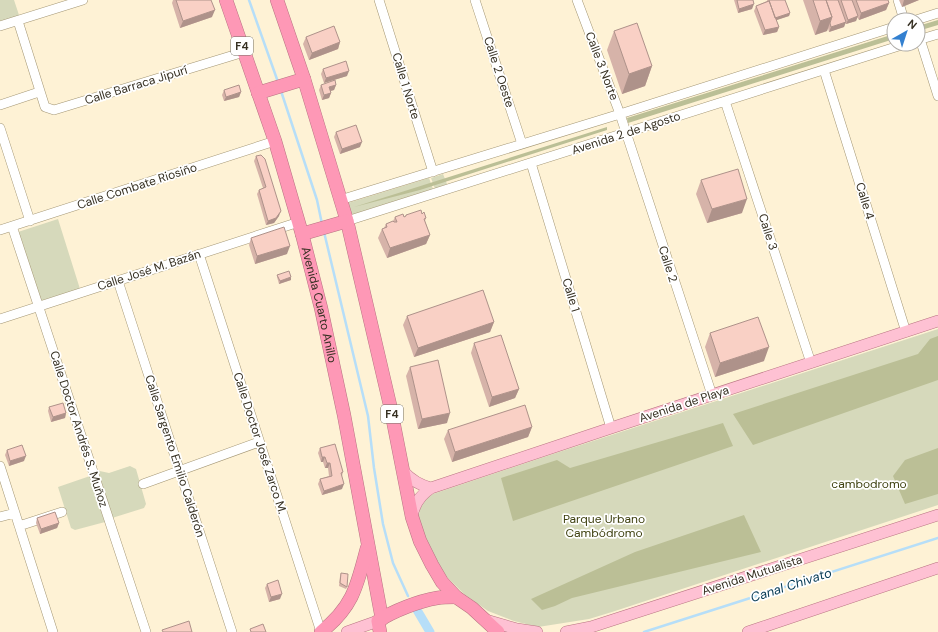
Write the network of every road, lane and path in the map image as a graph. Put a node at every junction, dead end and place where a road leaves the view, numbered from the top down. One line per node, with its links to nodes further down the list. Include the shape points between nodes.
1 (83, 0): 11 (street)
2 (226, 0): 17 (highway, Avenida Cuarto Anillo / F4)
3 (277, 0): 20 (highway, F4)
4 (379, 0): 33 (street, Calle 1 Norte)
5 (475, 0): 31 (street, Calle 2 Oeste)
6 (577, 0): 26 (street, Calle 3 Norte)
7 (898, 0): 8 (street)
8 (902, 12)
9 (938, 13): 10 (street)
10 (926, 17)
11 (18, 21): 12 (street); 21 (street, Calle Barraca Jipurí)
12 (0, 26)
13 (886, 30): 26 (street, Avenida 2 de Agosto)
14 (938, 34): 15 (street)
15 (926, 38)
16 (886, 50): 19 (street, Avenida 2 de Agosto)
17 (244, 52): 21 (street, Calle Barraca Jipurí, via 54,110 45,107); 22 (highway, Avenida Cuarto Anillo / F4)
18 (923, 52): 23 (street)
19 (824, 70): 24 (street, Avenida 2 de Agosto); 45 (street, Calle 4)
20 (300, 81): 22 (highway); 34 (highway, F4)
21 (39, 92): 25 (street)
22 (262, 92): 30 (highway, Avenida Cuarto Anillo / F4)
23 (938, 96)
24 (725, 101): 28 (street, Avenida 2 de Agosto); 46 (street, Calle 3)
25 (0, 105)
26 (620, 114): 28 (street, Calle 3 Norte); 31 (street, Avenida 2 de Agosto)
27 (0, 128): 29 (street)
28 (625, 133): 32 (street, Avenida 2 de Agosto); 47 (street, Calle 2)
29 (2, 138): 35 (street)
30 (275, 141): 35 (street, Calle Combate Riosiño); 38 (highway, Avenida Cuarto Anillo / F4)
31 (522, 144): 33 (street, Avenida 2 de Agosto)
32 (531, 163): 36 (street, Avenida 2 de Agosto); 48 (street, Calle 1)
33 (433, 172): 34 (street, Avenida 2 de Agosto)
34 (340, 200): 36 (highway, F4)
35 (30, 221): 37 (street, Calle Combate Riosiño)
36 (341, 223): 38 (highway); 51 (highway, F4, via 390,405)
37 (12, 226): 39 (street, Calle Combate Riosiño); 42 (street, Calle Doctor Andrés S. Muñoz)
38 (303, 229): 40 (street, Calle José M. Bazán); 61 (highway, Avenida Cuarto Anillo / F4, via 342,407)
39 (0, 230)
40 (198, 254): 41 (street, Calle José M. Bazán); 49 (street, Calle Doctor José Zarco M.)
41 (118, 281): 42 (street, Calle José M. Bazán); 52 (street, Calle Sargento Emilio Calderón)
42 (39, 306): 43 (street, Calle José M. Bazán); 67 (street, Calle Doctor Andrés S. Muñoz)
43 (0, 319)
44 (938, 321): 45 (main road, Avenida de Playa)
45 (906, 332): 46 (main road, Avenida de Playa)
46 (811, 363): 47 (main road, Avenida de Playa)
47 (712, 395): 48 (main road, Avenida de Playa)
48 (611, 428): 54 (main road, Avenida de Playa)
49 (259, 442): 52 (street); 69 (street, Calle Doctor José Zarco M.)
50 (0, 466): 56 (street)
51 (403, 470): 54 (main road, via 412,480); 59 (highway, F4)
52 (180, 472): 53 (street); 68 (street, Calle Sargento Emilio Calderón)
53 (143, 484)
54 (431, 488): 59 (main road, Avenida de Playa, via 421,495)
55 (62, 512): 60 (street)
56 (15, 513): 58 (street); 60 (street)
57 (938, 515): 73 (main road, Avenida Mutualista, via 590,628)
58 (0, 517)
59 (412, 517): 63 (highway, F4, via 432,565 442,582)
60 (19, 526): 66 (street)
61 (368, 545): 65 (highway, Avenida Cuarto Anillo / F4); 69 (highway, via 352,597 336,620)
62 (938, 568): 74 (main road)
63 (456, 597): 64 (highway, F4); 65 (highway, via 422,601 406,607)
64 (486, 620): 71 (highway, F4); 72 (main road)
65 (380, 624): 70 (main road)
66 (53, 632)
67 (146, 632)
68 (232, 632)
69 (321, 632)
70 (347, 632)
71 (498, 632)
72 (537, 632)
73 (566, 632)
74 (748, 632)

